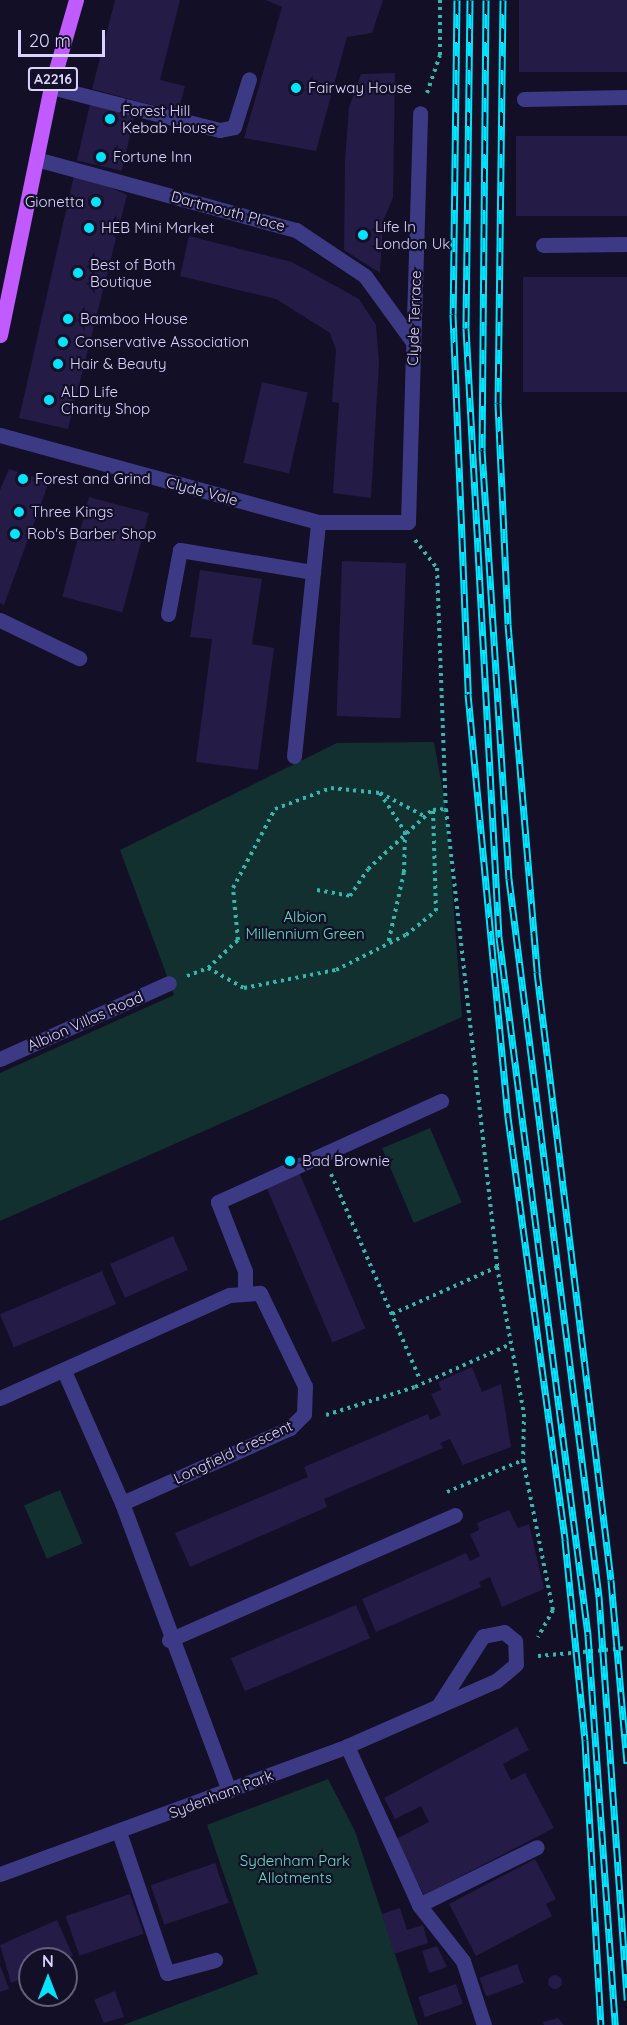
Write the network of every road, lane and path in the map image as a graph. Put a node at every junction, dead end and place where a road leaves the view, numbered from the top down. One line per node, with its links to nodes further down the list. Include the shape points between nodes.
1 (76, 0): 4 (main road, A2216)
2 (440, 0): 7 (path, via 440,55)
3 (249, 79): 4 (street, via 234,127 220,130)
4 (51, 87): 8 (main road, A2216)
5 (627, 97): 6 (street)
6 (524, 99)
7 (420, 113): 12 (street, Clyde Terrace)
8 (36, 159): 11 (main road, A2216); 12 (street, Dartmouth Place, via 296,230 365,276)
9 (627, 244): 10 (street)
10 (543, 245)
11 (0, 335)
12 (413, 342): 15 (street, Clyde Terrace)
13 (0, 435): 14 (street, Clyde Vale)
14 (318, 522): 15 (street, Clyde Vale); 16 (street)
15 (408, 522): 22 (path, via 406,529 437,568)
16 (313, 572): 17 (street, via 180,549); 20 (street)
17 (168, 614)
18 (0, 620): 19 (street)
19 (79, 658)
20 (294, 756)
21 (380, 793): 24 (path); 25 (path); 28 (path, via 331,788 275,809 233,888 238,940)
22 (446, 809): 23 (path); 33 (path)
23 (433, 810): 24 (path); 27 (path, via 436,911)
24 (426, 817): 25 (path)
25 (405, 832): 26 (path, via 350,896); 27 (path, via 404,872)
26 (317, 890)
27 (388, 944): 28 (path, via 336,970 244,988)
28 (208, 968): 29 (path)
29 (170, 983): 30 (street, Albion Villas Road)
30 (0, 1059)
31 (441, 1101): 32 (street)
32 (323, 1155): 34 (street, via 218,1202 245,1270); 35 (path)
33 (497, 1267): 35 (path); 36 (path)
34 (245, 1291): 37 (street); 40 (street, Longfield Crescent, via 260,1293 268,1301 304,1386)
35 (392, 1314): 38 (path)
36 (509, 1345): 38 (path); 41 (path, via 525,1414)
37 (64, 1371): 39 (street); 42 (street)
38 (420, 1380): 40 (path, via 325,1415)
39 (0, 1398)
40 (304, 1414): 42 (street, Longfield Crescent, via 290,1428)
41 (523, 1460): 43 (path, via 446,1493); 45 (path, via 553,1610 537,1634 538,1657)
42 (122, 1503): 44 (street)
43 (455, 1515): 44 (street)
44 (169, 1640): 48 (street)
45 (627, 1648)
46 (438, 1706): 46 (street, Sydenham Park, via 483,1636 504,1632 514,1641 516,1664 496,1681); 47 (street, Sydenham Park)
47 (347, 1746): 48 (street, Sydenham Park); 52 (street)
48 (229, 1791): 49 (street, Sydenham Park)
49 (119, 1832): 51 (street, Sydenham Park); 53 (street, via 167,1973)
50 (537, 1847): 52 (street)
51 (0, 1874)
52 (419, 1905): 54 (street, via 462,1961)
53 (215, 1960)
54 (484, 2025)

